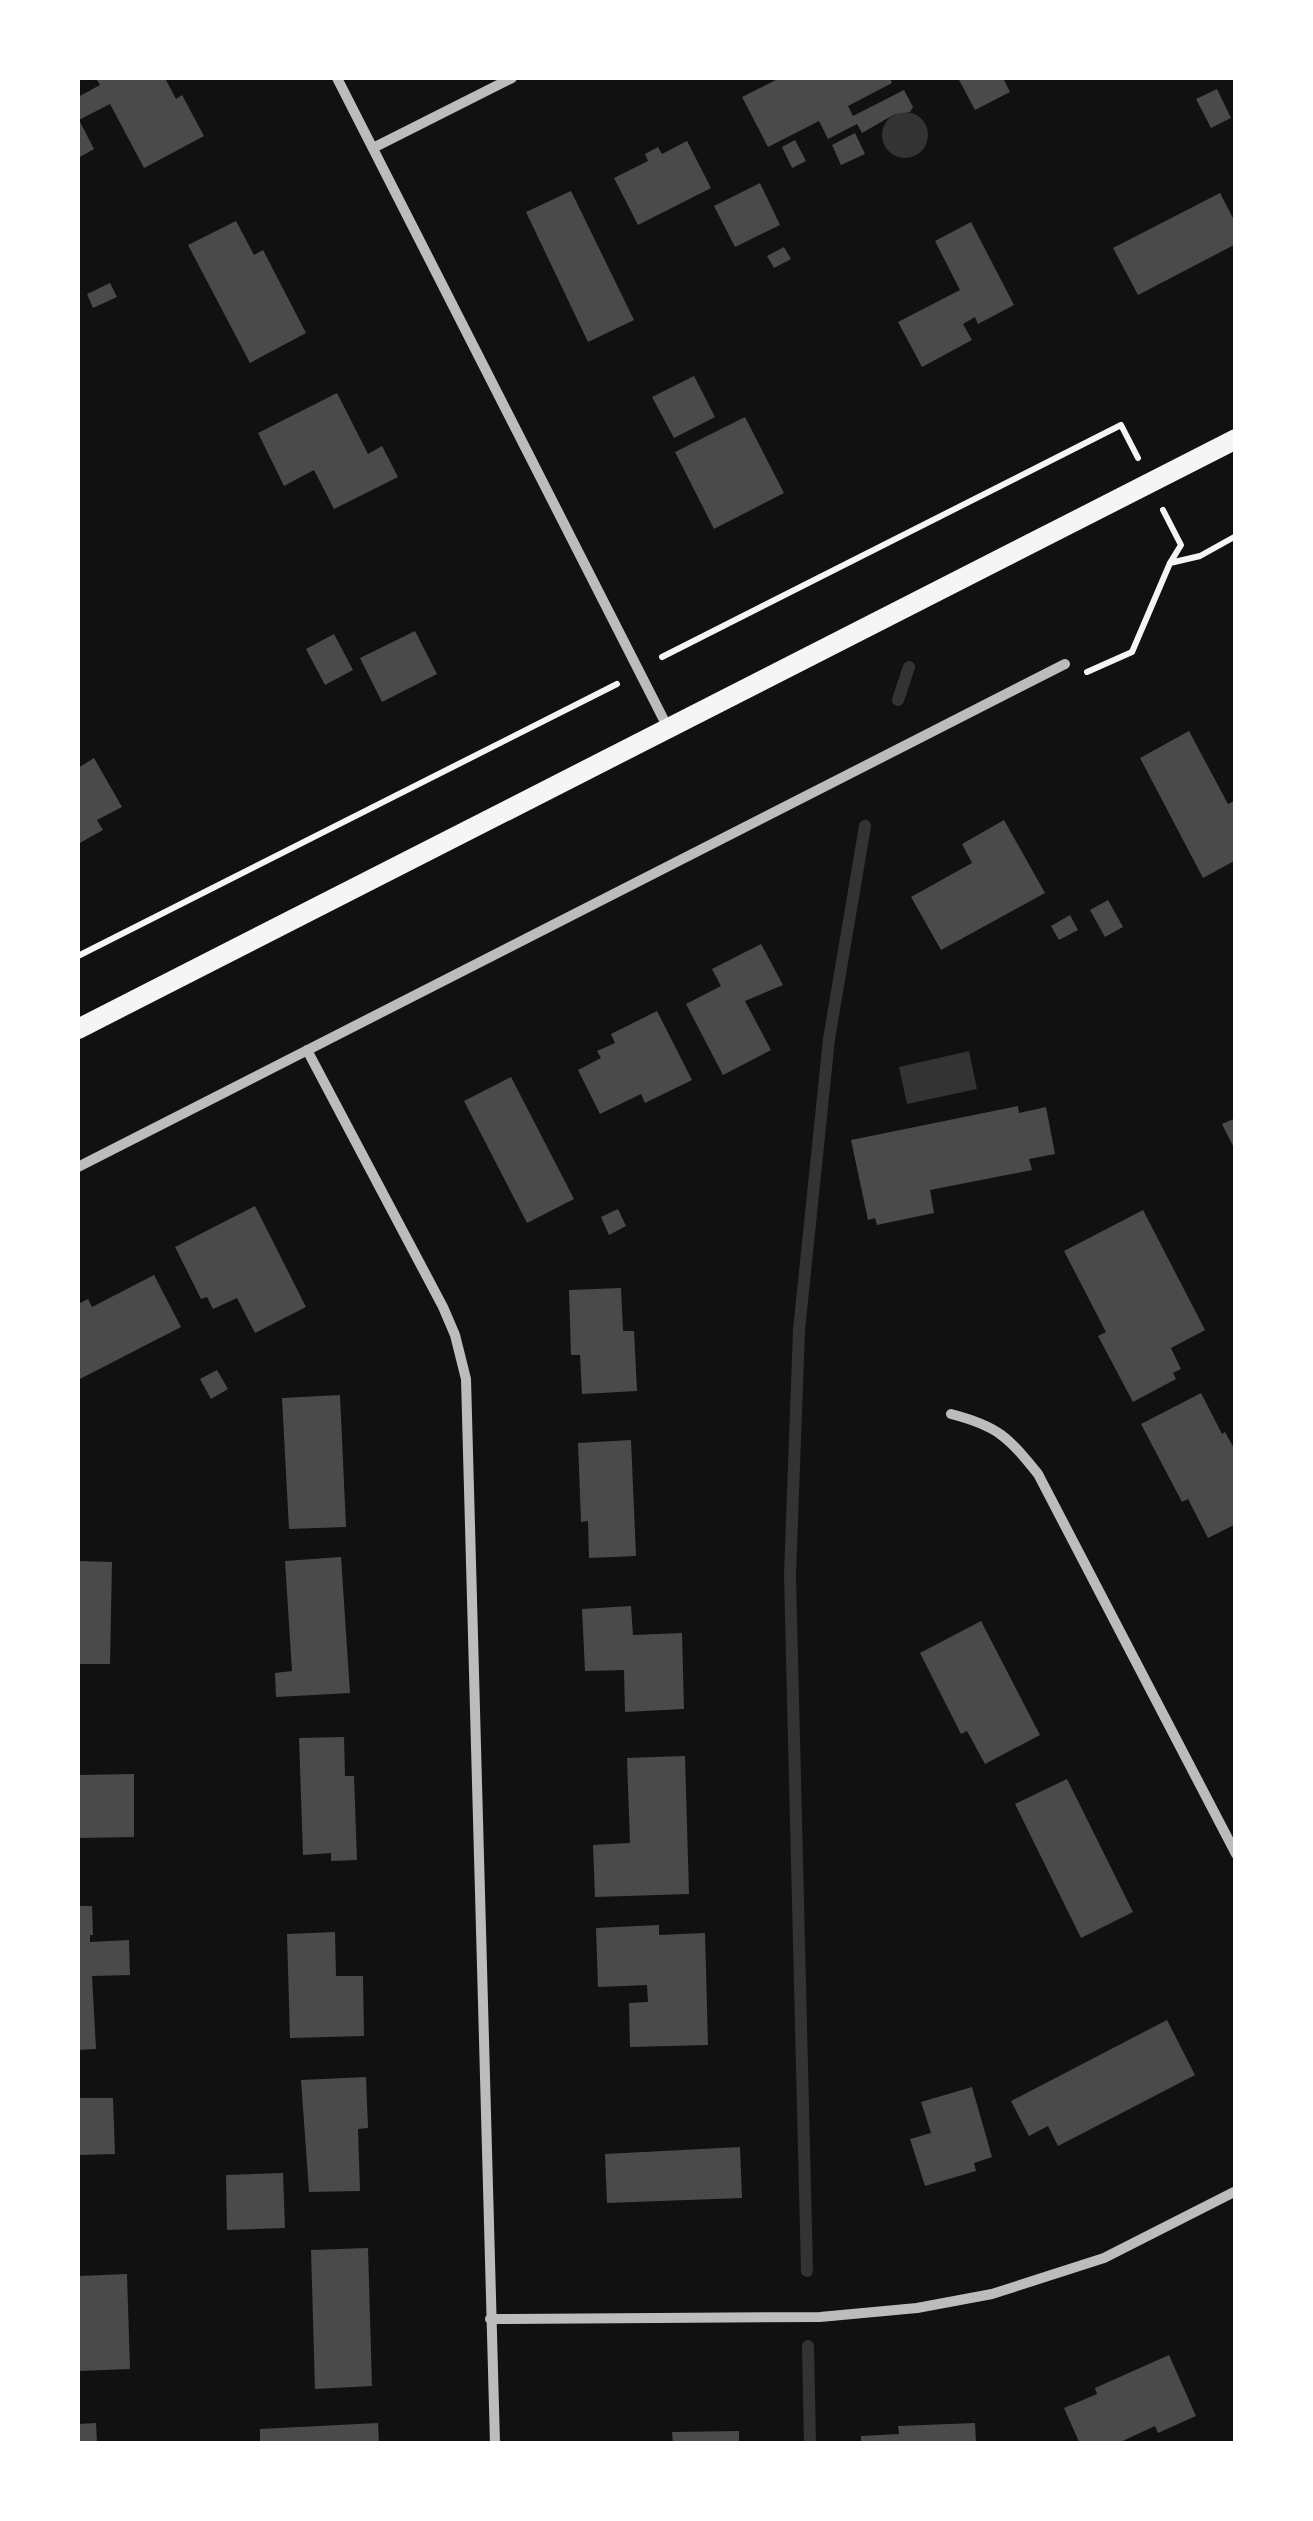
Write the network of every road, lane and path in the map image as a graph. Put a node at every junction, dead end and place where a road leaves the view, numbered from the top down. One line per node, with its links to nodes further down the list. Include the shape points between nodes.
1 (337, 78): 3 (street)
2 (512, 78): 3 (street)
3 (373, 148): 8 (street)
4 (1234, 444): 8 (main road)
5 (1236, 536): 6 (path)
6 (1170, 563)
7 (1065, 664): 10 (street)
8 (668, 728): 9 (main road)
9 (78, 1030)
10 (307, 1050): 11 (street); 15 (street, via 444,1308 466,1379)
11 (78, 1168)
12 (951, 1414): 13 (street, via 986,1423 1038,1474)
13 (1236, 1854)
14 (1236, 2191): 15 (street, via 1104,2258 992,2294 917,2308 820,2316)
15 (490, 2319): 16 (street)
16 (496, 2444)

